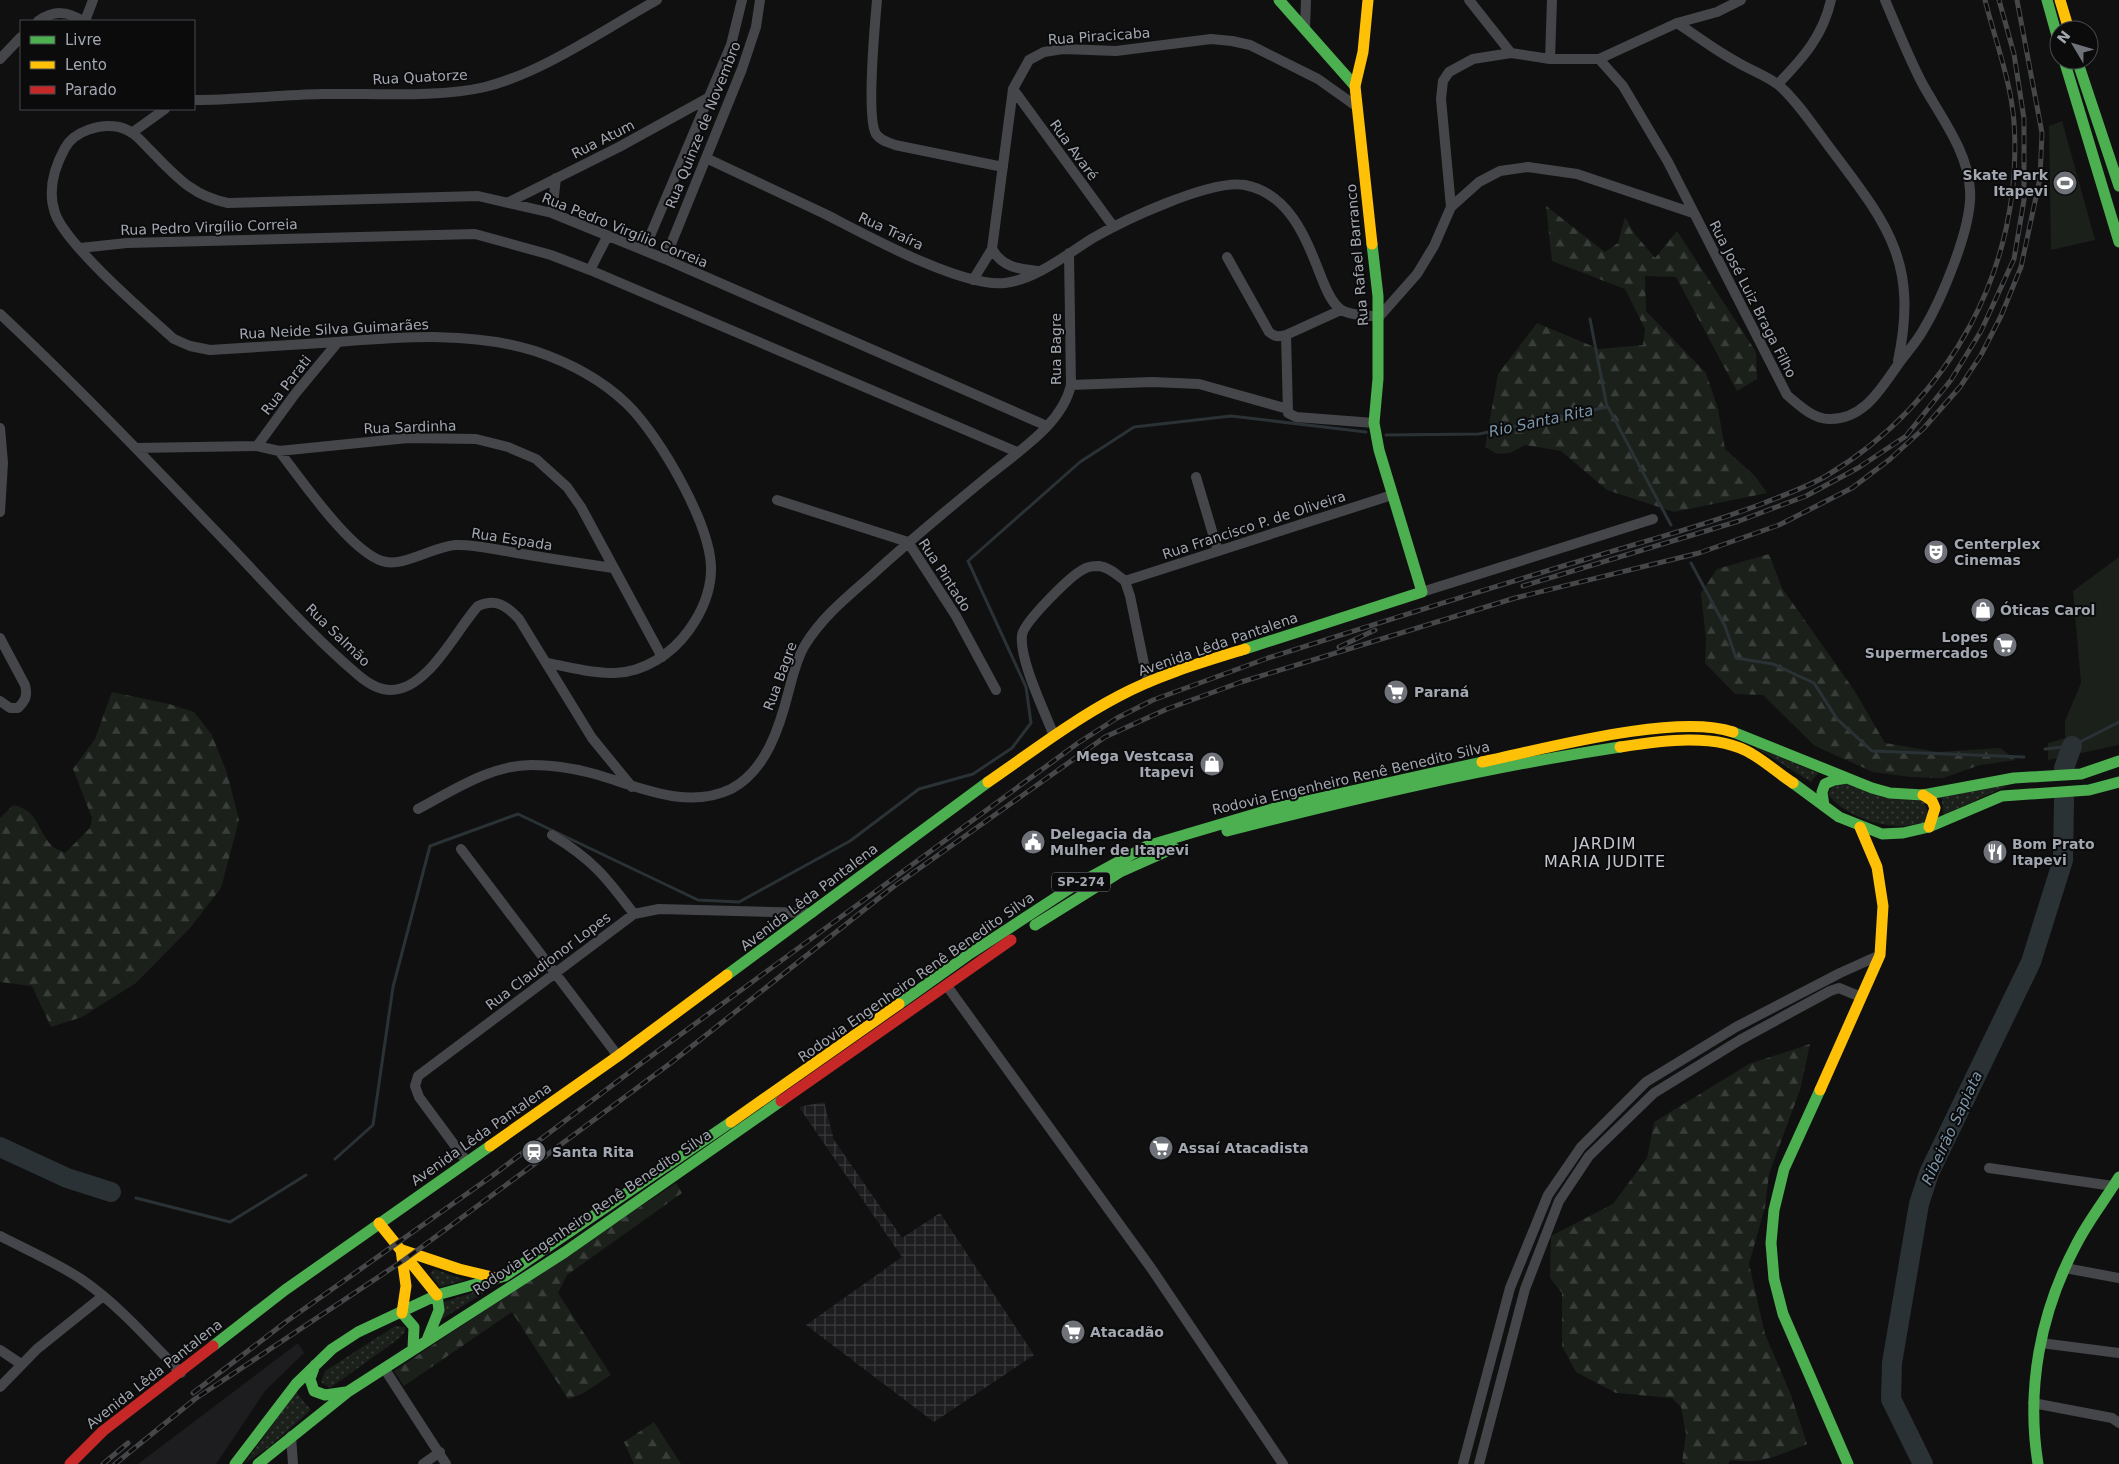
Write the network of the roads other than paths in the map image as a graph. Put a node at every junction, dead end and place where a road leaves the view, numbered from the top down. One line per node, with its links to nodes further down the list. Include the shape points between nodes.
1 (93, 0): 18 (street)
2 (657, 0): 34 (street, Rua Quatorze, via 520,75 484,87 448,92)
3 (742, 0): 33 (street, Rua Quinze de Novembro, via 732,45)
4 (760, 0): 38 (street, Rua Quinze de Novembro, via 750,47)
5 (877, 0): 39 (street, via 872,121 881,140)
6 (1279, 0): 22 (main road)
7 (1306, 0): 22 (street)
8 (1368, 0): 31 (main road, Rua Rafael Barranco, via 1363,52)
9 (1469, 0): 24 (street)
10 (1552, 0): 26 (street)
11 (1741, 0): 21 (street, via 1716,12)
12 (1831, 0): 30 (street, via 1826,21 1817,38)
13 (1885, 0): 63 (street, Rua José Luiz Braga Filho, via 1921,80 1957,146 1971,190 1964,229 1943,288 1921,334)
14 (2047, 0): 19 (main road)
15 (2060, 0): 20 (main road)
16 (40, 20): 17 (street, via 59,12)
17 (82, 20)
18 (84, 20)
19 (2053, 20)
20 (2066, 20)
21 (1677, 23): 27 (street); 30 (street, via 1736,62)
22 (1305, 29): 31 (main road)
23 (20, 38): 25 (street)
24 (1511, 53): 26 (street); 43 (street, via 1473,59 1449,72 1443,81 1441,99)
25 (0, 59)
26 (1550, 59): 27 (street)
27 (1599, 59): 45 (street, Rua José Luiz Braga Filho, via 1622,86 1644,121)
28 (2067, 70): 48 (main road)
29 (2081, 70): 41 (main road)
30 (1778, 84): 63 (street, via 1863,191 1892,239 1904,290 1902,340)
31 (1355, 86): 35 (main road, Rua Rafael Barranco)
32 (1013, 89): 35 (street, Rua Piracicaba, via 1029,60 1044,52 1063,49 1116,51 1211,39 1256,48 1318,79); 39 (street, Rua Piracicaba); 46 (street, Rua Avaré)
33 (708, 98): 40 (street, Rua Atum); 51 (street, Rua Quinze de Novembro)
34 (195, 100)
35 (1356, 106): 60 (main road, Rua Rafael Barranco)
36 (164, 110): 37 (street)
37 (133, 132): 42 (street, Rua Pedro Virgílio Correia, via 194,192 208,200 228,203 478,196); 49 (street, Rua Neide Silva Guimarães, via 118,126 98,127 80,133 67,145 57,162 52,178 55,213 64,230)
38 (706, 158): 54 (street, Rua Quinze de Novembro); 57 (street, Rua Traíra, via 891,247)
39 (1003, 167): 50 (street, Rua Piracicaba)
40 (556, 178): 42 (street, Rua Atum); 44 (street)
41 (2119, 186)
42 (508, 202): 44 (street, Rua Pedro Virgílio Correia)
43 (1451, 207): 45 (street, via 1479,182 1500,171 1528,166 1577,174); 60 (street, via 1418,274)
44 (552, 213): 47 (street, Rua Pedro Virgílio Correia)
45 (1693, 213): 63 (street, Rua José Luiz Braga Filho, via 1777,378 1787,395 1800,406 1813,415 1828,419 1856,413 1869,403)
46 (1113, 226): 52 (street, Rua Traíra); 58 (street, Rua Traíra, via 1220,186 1245,185 1264,192 1286,208 1302,229 1327,290)
47 (607, 237): 51 (street, Rua Pedro Virgílio Correia); 55 (street)
48 (2119, 242)
49 (80, 248): 55 (street, Rua Pedro Virgílio Correia, via 136,242 475,234 551,255); 62 (street, Rua Neide Silva Guimarães, via 154,322 174,339 190,346 210,350)
50 (992, 249): 56 (street, via 1007,265); 57 (street, Rua Piracicaba)
51 (644, 250): 54 (street, Rua Pedro Virgílio Correia)
52 (1069, 253): 56 (street, Rua Traíra); 64 (street, Rua Bagre)
53 (1227, 257): 61 (street, via 1269,332 1278,337)
54 (664, 259): 67 (street, Rua Pedro Virgílio Correia)
55 (590, 270): 72 (street, Rua Pedro Virgílio Correia)
56 (1039, 271): 57 (street, Rua Traíra, via 1005,283)
57 (972, 280)
58 (1341, 310): 60 (street); 61 (street)
59 (0, 314): 70 (street)
60 (1379, 317): 66 (main road, Rua Rafael Barranco)
61 (1286, 335): 65 (street)
62 (338, 342): 69 (street, Rua Parati); 84 (street, Rua Neide Silva Guimarães, via 421,336 500,343 535,351 564,363 602,383 627,404 658,442 685,491 708,544 709,591 701,614 682,640)
63 (1897, 364)
64 (1071, 385): 65 (street, via 1198,384); 67 (street, Rua Bagre, via 1068,399)
65 (1288, 409): 66 (street, via 1288,413 1296,417)
66 (1374, 422): 74 (main road, Rua Rafael Barranco)
67 (1046, 426): 72 (street, Rua Bagre)
68 (0, 428): 76 (street, via 3,463)
69 (257, 446): 70 (street, Rua Sardinha); 71 (street, Rua Sardinha)
70 (136, 448): 85 (street, Rua Salmão, via 321,641 358,676 378,688 406,687 426,673 469,616 487,602 497,602 509,608)
71 (279, 451): 80 (street, Rua Espada, via 349,536 369,555 382,562 394,563 438,548 468,545); 80 (street, Rua Sardinha, via 425,438 476,439 508,447 536,459 567,487)
72 (1017, 452): 78 (street, Rua Bagre)
73 (1196, 477): 79 (street)
74 (1392, 495): 79 (street, Rua Francisco P. de Oliveira); 82 (main road, Rua Rafael Barranco)
75 (777, 500): 78 (street, Rua Pintado)
76 (0, 512)
77 (1653, 519): 82 (street, Avenida Lêda Pantalena)
78 (908, 542): 87 (street, Rua Pintado, via 956,616); 93 (street, Rua Bagre, via 829,613 803,648 767,753 751,773 731,788 704,797 680,797)
79 (1218, 551): 81 (street, Rua Francisco P. de Oliveira)
80 (613, 568): 84 (street, Rua Sardinha)
81 (1125, 581): 86 (street); 89 (street, via 1098,566 1085,568 1050,600 1022,634 1028,668)
82 (1422, 592): 86 (main road, Avenida Lêda Pantalena, via 1201,662)
83 (0, 638): 88 (street, via 26,685 27,694 18,708 10,708)
84 (662, 657): 85 (street, Rua Neide Silva Guimarães, via 636,670 614,673)
85 (547, 663): 93 (street, Rua Salmão, via 592,738)
86 (1148, 683): 89 (main road, Avenida Lêda Pantalena, via 1119,696)
87 (996, 690)
88 (0, 701)
89 (1054, 736): 101 (main road, Avenida Lêda Pantalena)
90 (2119, 761): 94 (main road, Rodovia Engenheiro Renê Benedito Silva / SP-274, via 2081,774 2014,778)
91 (1848, 778): 94 (main road, Rodovia Engenheiro Renê Benedito Silva / SP-274, via 1890,793); 95 (main road, via 1830,779 1826,783 1821,795); 115 (main road, Rodovia Engenheiro Renê Benedito Silva / SP-274, via 1756,739 1718,727 1657,728 1566,744 1275,808 1148,846 1072,887 968,955 777,1091 505,1276)
92 (2119, 782): 98 (main road, Rodovia Engenheiro Renê Benedito Silva / SP-274, via 2088,790 2002,796)
93 (633, 788): 96 (street, Rua Bagre, via 593,773 529,764 469,782)
94 (1923, 795): 98 (main road, via 1935,804 1936,812)
95 (1824, 806): 97 (main road, Rodovia Engenheiro Renê Benedito Silva / SP-274); 105 (main road, Rodovia Engenheiro Renê Benedito Silva / SP-274, via 1751,753 1730,745 1703,741 1675,739 1647,743 1487,772 1309,810 1159,852 1093,888 975,964)
96 (418, 809)
97 (1860, 827): 98 (main road, Rodovia Engenheiro Renê Benedito Silva / SP-274, via 1882,834); 103 (main road, via 1877,867 1883,906)
98 (1929, 827)
99 (552, 835): 102 (street, via 594,864)
100 (461, 849): 104 (street)
101 (813, 913): 102 (street, Rua Claudionor Lopes, via 689,908); 107 (main road, Avenida Lêda Pantalena)
102 (634, 914): 104 (street, Rua Claudionor Lopes)
103 (1880, 955): 106 (main road); 142 (street, via 1736,1027 1646,1082 1580,1147 1548,1195 1510,1288)
104 (555, 975): 107 (street); 108 (street, Rua Claudionor Lopes, via 418,1076 415,1086 419,1097)
105 (947, 986): 120 (main road, Rodovia Engenheiro Renê Benedito Silva / SP-274, via 565,1252); 141 (street, via 1151,1268)
106 (1861, 996): 143 (street, via 1839,988 1830,991 1740,1040 1654,1093 1589,1156 1559,1201 1524,1289); 144 (main road, via 1784,1169 1774,1210 1771,1243 1774,1279 1783,1314)
107 (618, 1056): 108 (main road, Avenida Lêda Pantalena)
108 (467, 1162): 111 (main road, Avenida Lêda Pantalena)
109 (1990, 1168): 110 (street)
110 (2116, 1182): 114 (main road)
111 (379, 1223): 113 (main road); 128 (main road, Avenida Lêda Pantalena, via 285,1290)
112 (0, 1236): 118 (street, via 65,1269)
113 (401, 1248): 115 (main road, via 459,1269); 117 (main road); 119 (main road, via 406,1286)
114 (2065, 1268): 116 (street); 121 (main road, via 2049,1305)
115 (496, 1278): 117 (main road, Rodovia Engenheiro Renê Benedito Silva / SP-274)
116 (2119, 1278)
117 (436, 1295): 119 (main road, Rodovia Engenheiro Renê Benedito Silva / SP-274); 120 (main road, via 439,1310)
118 (103, 1296): 126 (street); 128 (street)
119 (402, 1312): 122 (main road, via 414,1327); 125 (main road, Rodovia Engenheiro Renê Benedito Silva / SP-274, via 358,1332)
120 (426, 1340): 122 (main road, Rodovia Engenheiro Renê Benedito Silva / SP-274)
121 (2041, 1343): 124 (street); 131 (main road)
122 (413, 1348): 127 (main road, Rodovia Engenheiro Renê Benedito Silva / SP-274)
123 (0, 1350): 126 (street)
124 (2119, 1353)
125 (316, 1363): 130 (main road, via 310,1379 314,1391 326,1395); 136 (main road, Rodovia Engenheiro Renê Benedito Silva / SP-274)
126 (21, 1364): 129 (street)
127 (384, 1368): 130 (main road, Rodovia Engenheiro Renê Benedito Silva / SP-274); 134 (street)
128 (181, 1372): 135 (main road, Avenida Lêda Pantalena, via 103,1431)
129 (0, 1387)
130 (349, 1391): 133 (main road, Rodovia Engenheiro Renê Benedito Silva / SP-274)
131 (2033, 1402): 132 (street, via 2112,1418); 145 (main road)
132 (2119, 1423)
133 (291, 1436): 137 (main road, Rodovia Engenheiro Renê Benedito Silva / SP-274); 138 (street)
134 (440, 1452): 139 (street); 140 (street)
135 (70, 1464)
136 (235, 1464)
137 (258, 1464)
138 (293, 1464)
139 (423, 1464)
140 (446, 1464)
141 (1283, 1464)
142 (1463, 1464)
143 (1479, 1464)
144 (1848, 1464)
145 (2038, 1464)

